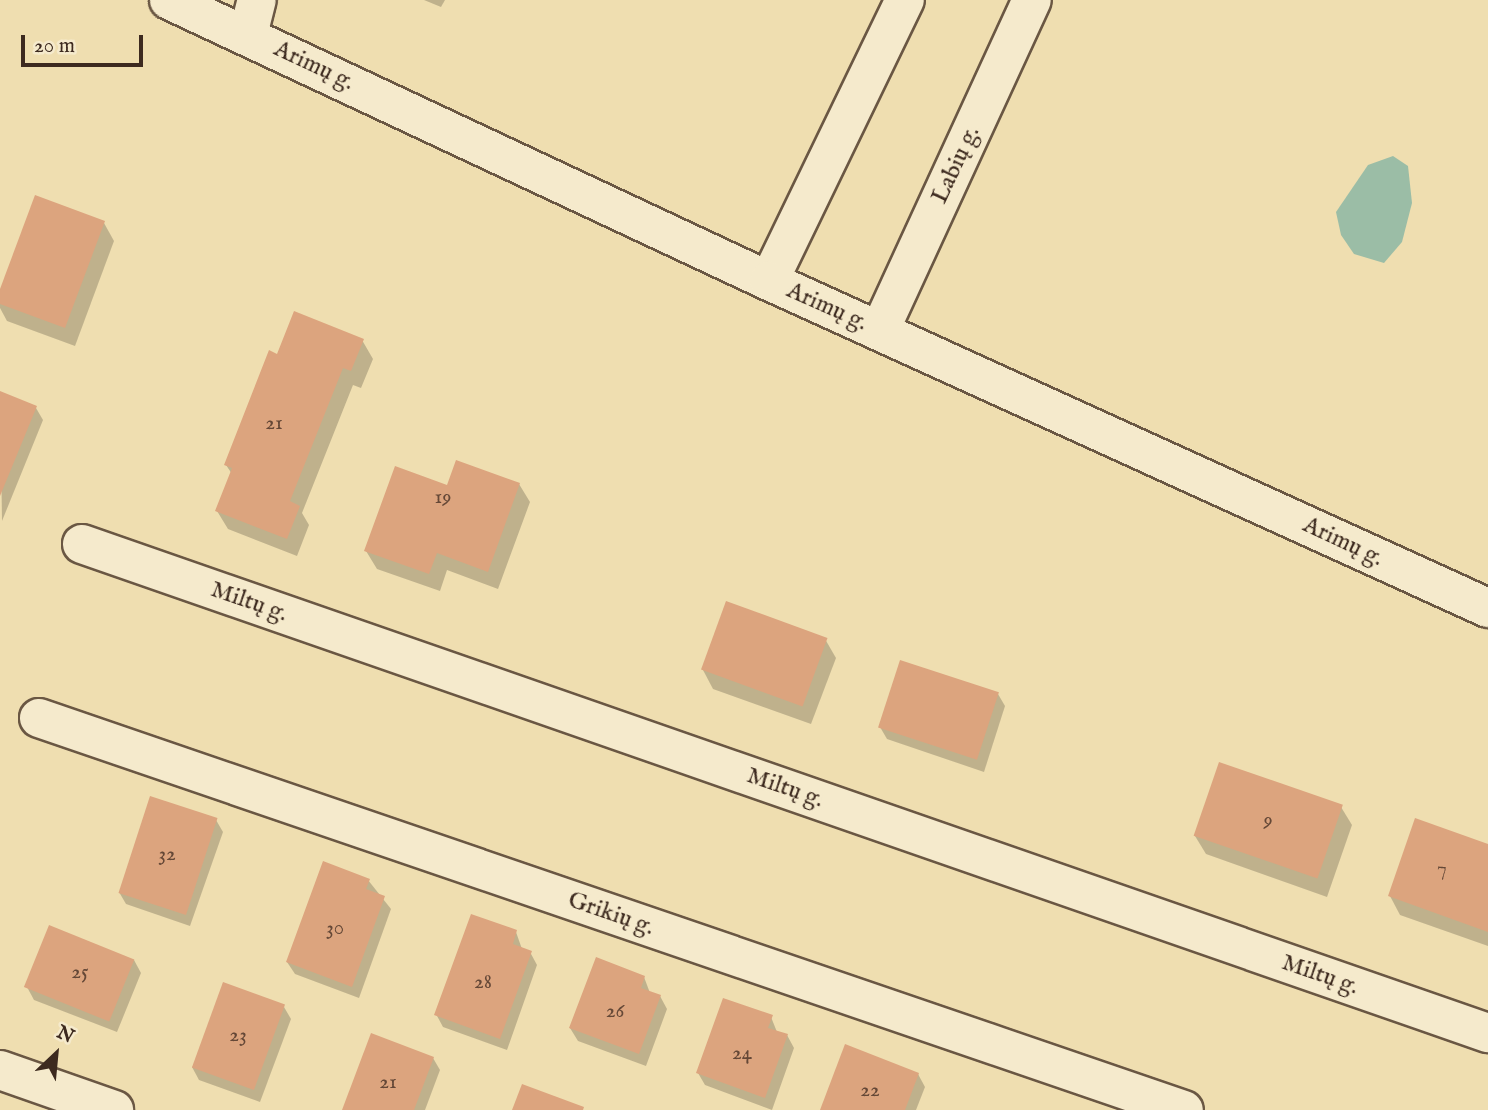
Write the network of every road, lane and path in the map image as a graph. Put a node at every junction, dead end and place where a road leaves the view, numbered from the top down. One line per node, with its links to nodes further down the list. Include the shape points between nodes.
1 (169, 0): 4 (street, Arimų g.)
2 (905, 0): 5 (street)
3 (1032, 0): 6 (street, Labių g.)
4 (252, 18): 5 (street, Arimų g.)
5 (769, 281): 6 (street, Arimų g.)
6 (880, 330): 8 (street, Arimų g.)
7 (82, 544): 10 (street, Miltų g.)
8 (1488, 608)
9 (39, 718): 13 (street, Grikių g.)
10 (1488, 1033)
11 (0, 1070): 12 (street)
12 (114, 1110)
13 (1184, 1110)

